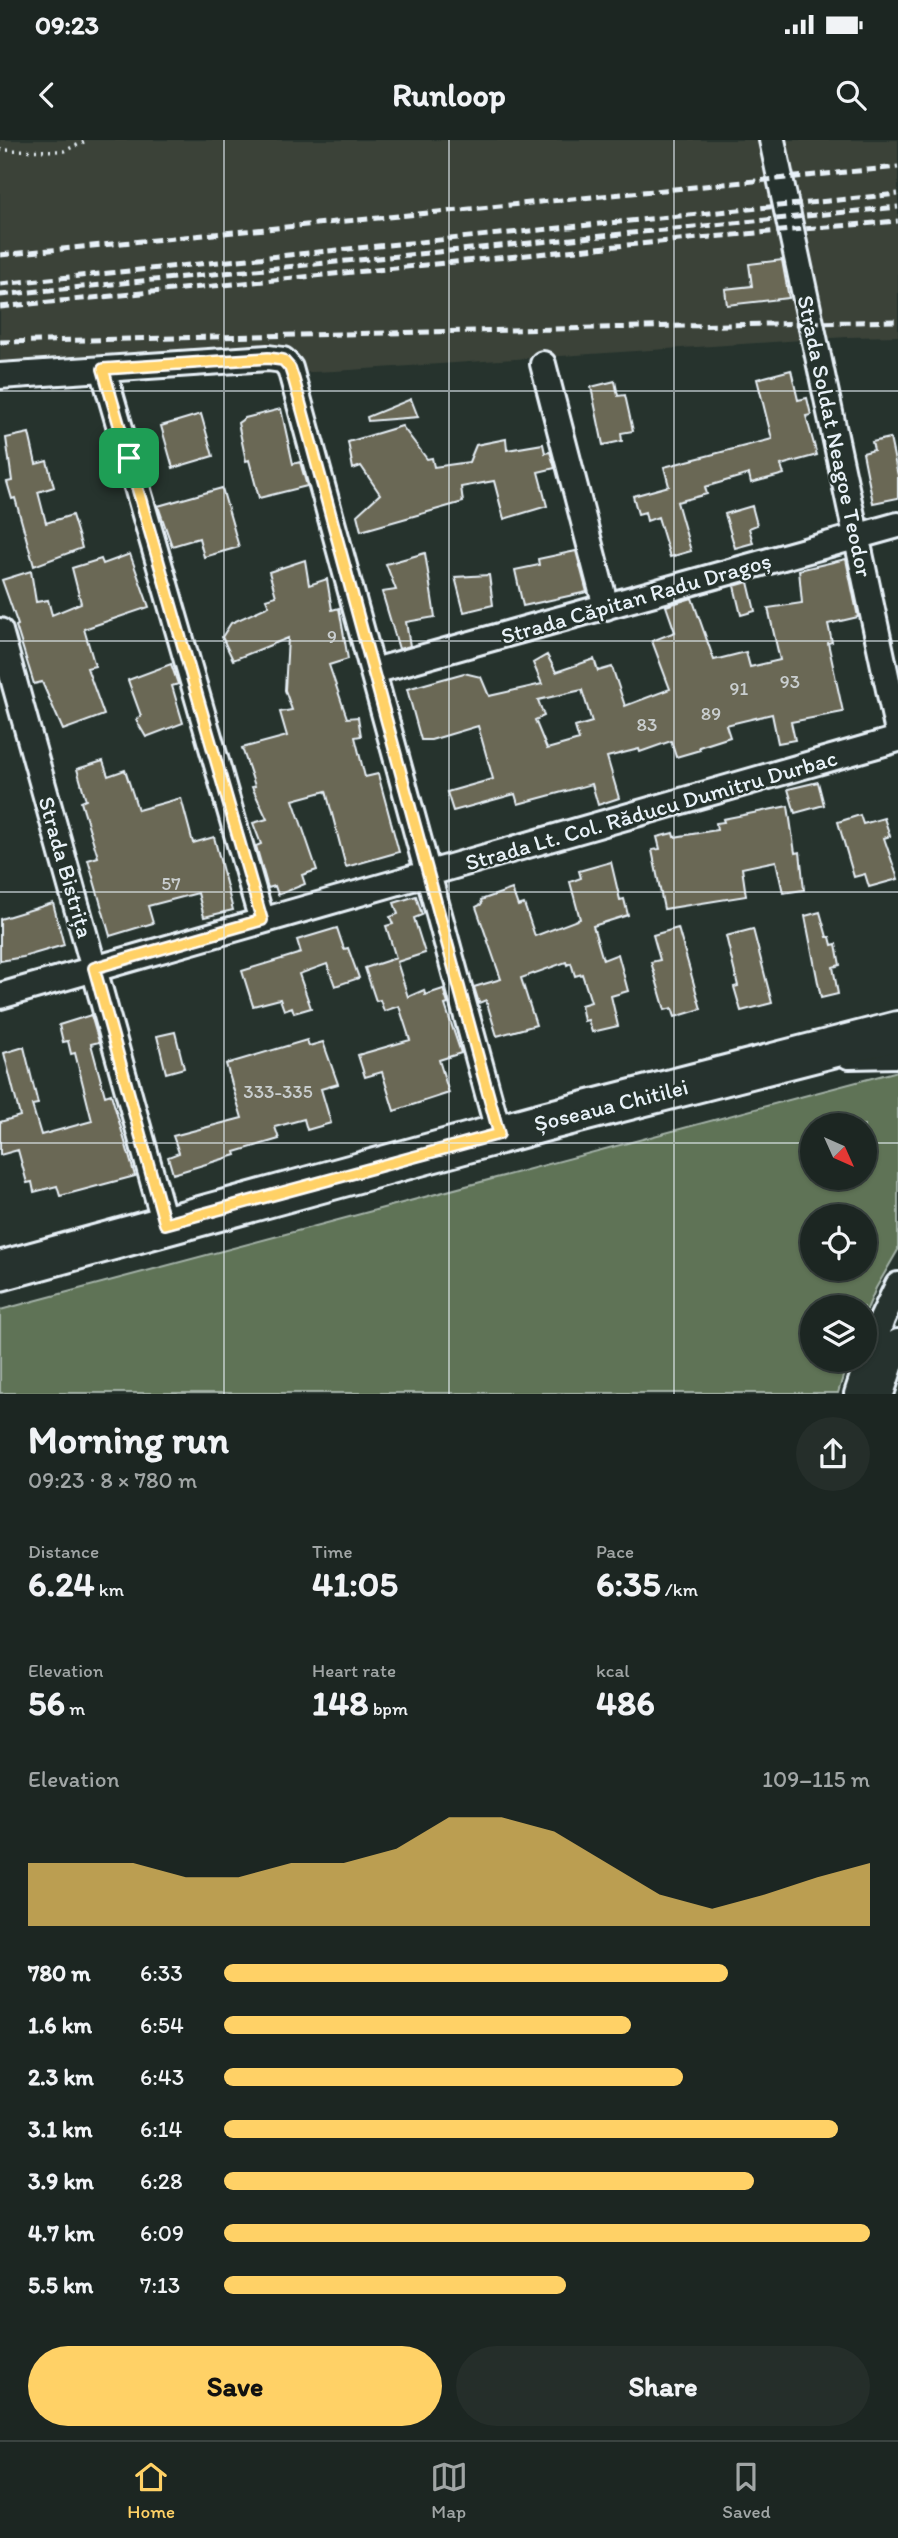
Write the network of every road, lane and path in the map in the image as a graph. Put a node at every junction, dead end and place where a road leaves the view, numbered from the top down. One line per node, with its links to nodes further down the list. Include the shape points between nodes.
1 (88, 140): 3 (path, via 64,151)
2 (772, 140): 8 (street, Strada Soldat Neagoe Teodor)
3 (0, 150)
4 (543, 364): 9 (street)
5 (103, 369): 6 (street); 11 (street, via 283,360 290,368); 15 (street)
6 (0, 376)
7 (898, 525): 8 (street, Strada Căpitan Radu Dragoș)
8 (856, 536): 9 (street, Strada Căpitan Radu Dragoș); 12 (street, Strada Soldat Neagoe Teodor)
9 (606, 607): 11 (street, Strada Căpitan Radu Dragoș)
10 (0, 631): 16 (street, Strada Bistrița)
11 (373, 671): 14 (street)
12 (898, 732)
13 (898, 738): 14 (street, Strada Lt. Col. Răducu Dumitru Durbac)
14 (429, 873): 15 (street, Strada Lt. Col. Răducu Dumitru Durbac); 21 (street)
15 (262, 920): 16 (street, Strada Lt. Col. Răducu Dumitru Durbac)
16 (94, 968): 17 (street, Strada Lt. Col. Răducu Dumitru Durbac); 22 (street, Strada Bistrița)
17 (0, 996)
18 (898, 1031): 20 (main road, Șoseaua Chitilei)
19 (898, 1055): 20 (street)
20 (806, 1056): 21 (main road, Șoseaua Chitilei)
21 (499, 1134): 22 (main road, Șoseaua Chitilei)
22 (165, 1224): 23 (main road, Șoseaua Chitilei)
23 (0, 1271)
24 (898, 1285): 26 (street)
25 (898, 1342): 27 (street)
26 (857, 1394)
27 (881, 1394)

